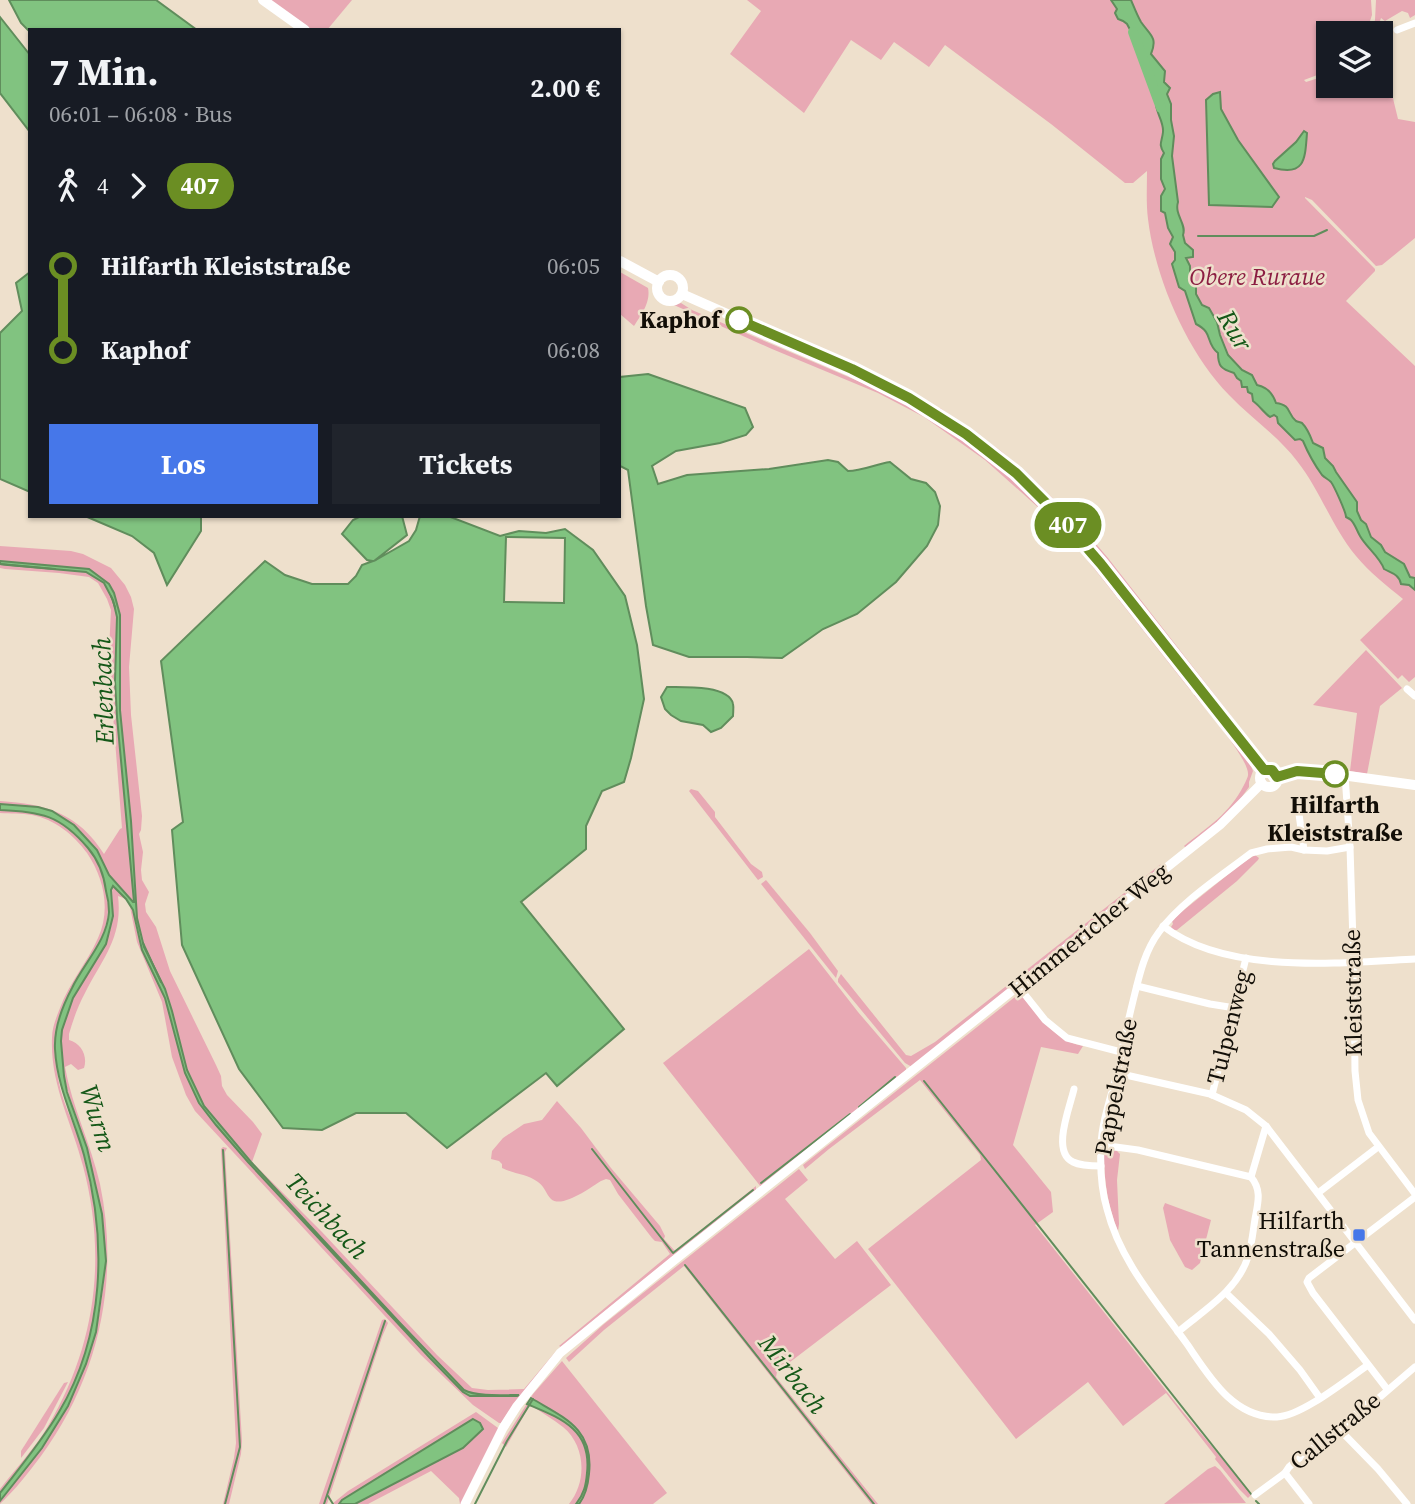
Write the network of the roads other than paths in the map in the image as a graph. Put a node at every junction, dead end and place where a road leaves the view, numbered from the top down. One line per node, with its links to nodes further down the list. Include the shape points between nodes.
1 (263, 0): 3 (main road)
2 (1415, 23): 4 (street)
3 (302, 28)
4 (1396, 30)
5 (621, 262): 6 (main road)
6 (659, 282): 7 (main road, via 667,276 677,277); 7 (main road, via 658,292 665,300 673,301)
7 (682, 294): 10 (main road, via 891,388 993,454 1082,541)
8 (1407, 689): 9 (street)
9 (1415, 696)
10 (1264, 770): 12 (main road, via 1272,770); 13 (main road)
11 (1345, 775): 12 (main road, via 1297,771); 14 (main road); 16 (street, Kleiststraße)
12 (1277, 777): 13 (main road, via 1270,786)
13 (1262, 783): 22 (street, Himmericher Weg, via 1220,825)
14 (1415, 785)
15 (1297, 800): 17 (street)
16 (1350, 847): 17 (street, Pappelstraße); 21 (street, Kleiststraße)
17 (1304, 850): 18 (street, Pappelstraße, via 1291,847 1251,853)
18 (1163, 926): 19 (street, via 1203,949); 23 (street, Pappelstraße, via 1148,951)
19 (1246, 958): 21 (street); 24 (street, Tulpenweg)
20 (1415, 959): 21 (street)
21 (1354, 962): 31 (street, Kleiststraße, via 1358,1100)
22 (1018, 986): 25 (street, via 1045,1020 1067,1038); 47 (street, Himmericher Weg, via 560,1353 503,1428)
23 (1137, 986): 24 (street); 25 (street, Pappelstraße)
24 (1235, 1008): 28 (street, Tulpenweg)
25 (1121, 1052): 26 (street, Pappelstraße)
26 (1117, 1073): 28 (street); 30 (street, Pappelstraße)
27 (1074, 1089): 32 (street, via 1062,1147 1074,1163)
28 (1212, 1096): 29 (street, via 1245,1110)
29 (1266, 1126): 33 (street); 34 (street)
30 (1101, 1145): 32 (street, Pappelstraße); 33 (street)
31 (1378, 1147): 34 (street); 35 (street, Kleiststraße)
32 (1101, 1166): 39 (street, Pappelstraße, via 1106,1207 1119,1243 1138,1278)
33 (1251, 1177): 37 (street, via 1259,1198 1248,1257)
34 (1318, 1193): 36 (street)
35 (1415, 1196): 36 (street)
36 (1355, 1242): 38 (street); 40 (street, via 1307,1282)
37 (1226, 1293): 39 (street); 43 (street, via 1269,1334)
38 (1415, 1320)
39 (1178, 1332): 43 (street, Pappelstraße, via 1221,1389 1246,1411 1290,1415)
40 (1368, 1365): 42 (street); 43 (street, Pappelstraße)
41 (1415, 1367): 42 (street, Callstraße)
42 (1387, 1390): 44 (street, Callstraße)
43 (1320, 1398)
44 (1339, 1429): 45 (street, Callstraße); 49 (street)
45 (1284, 1473): 46 (street, Callstraße); 48 (street)
46 (1255, 1495)
47 (465, 1504)
48 (1309, 1504)
49 (1407, 1504)

